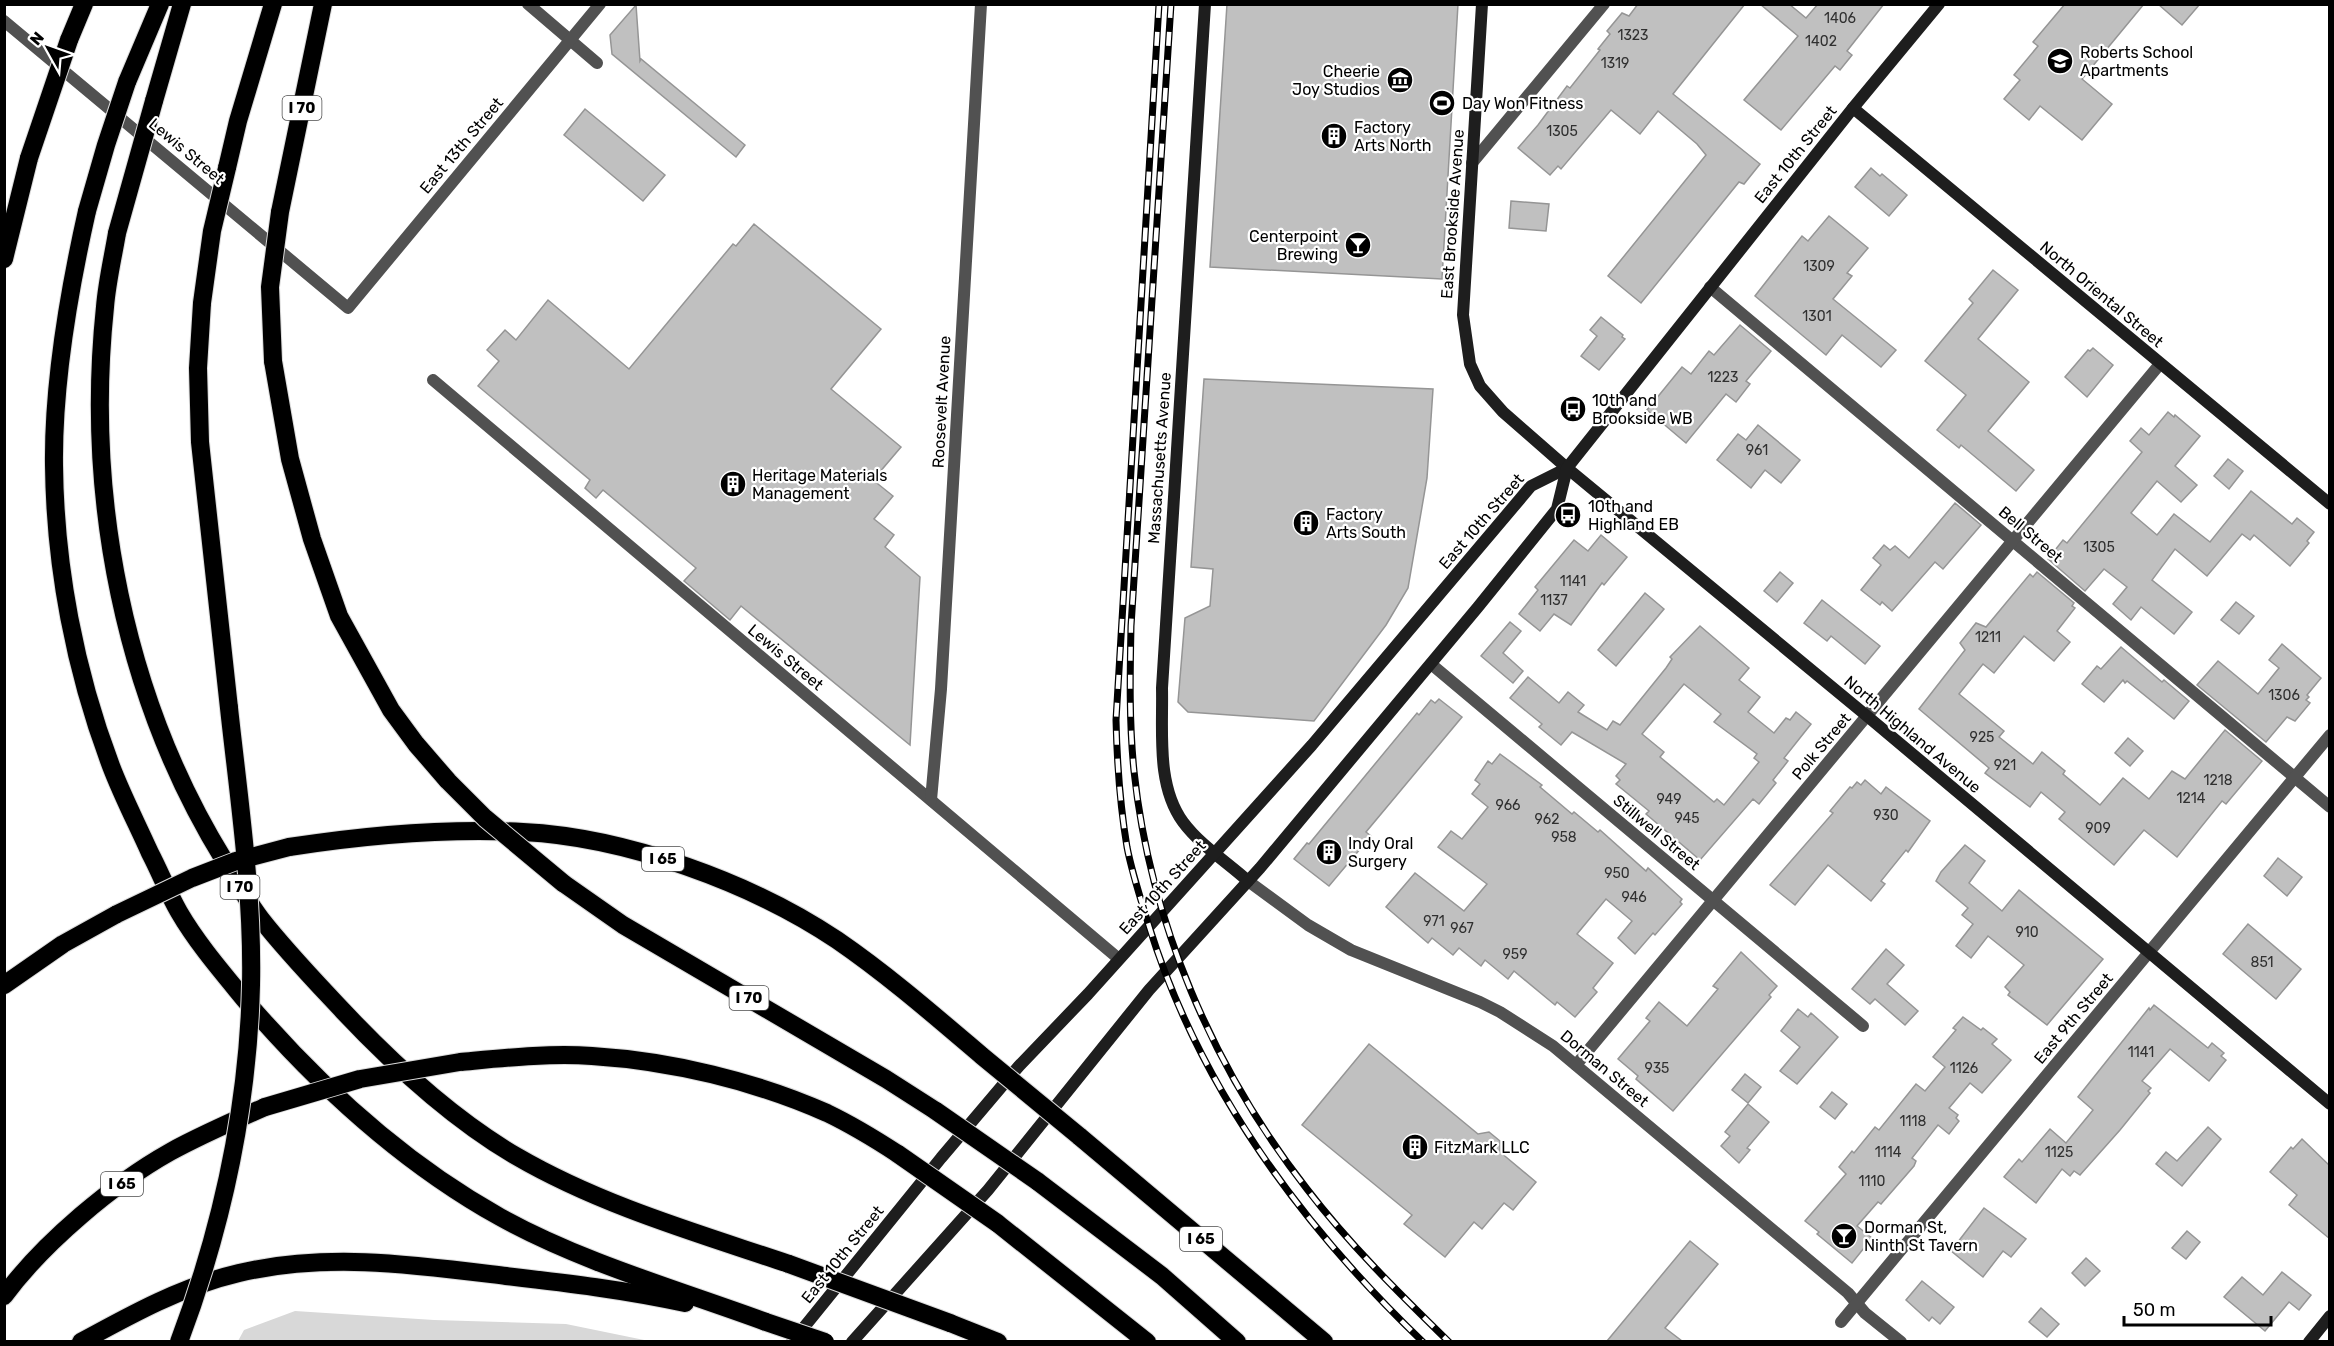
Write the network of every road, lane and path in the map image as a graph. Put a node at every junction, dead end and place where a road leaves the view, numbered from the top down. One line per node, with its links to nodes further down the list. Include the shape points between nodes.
1 (84, 4): 18 (highway, bridge, via 29,158)
2 (160, 4): 45 (highway, bridge, via 127,82 87,211 60,370 54,464 59,544 70,625 111,767 179,912 223,973 319,1080 380,1133 436,1176 499,1216 556,1245)
3 (182, 4): 52 (highway, I 70, bridge, via 117,233 105,306 101,454 109,530 140,676 166,749 201,823 259,916 317,984 373,1042 453,1113 512,1153 555,1178 658,1220)
4 (273, 4): 48 (highway, bridge, via 212,231 202,303 198,368 200,442 248,879 251,985 245,1074 224,1198)
5 (323, 4): 54 (highway, I 70, bridge, via 280,212 270,286 273,361 290,459 312,539 339,616 391,710 448,781 485,818 563,883 623,925 936,1111 1037,1181 1162,1276)
6 (528, 4): 14 (street)
7 (600, 4): 14 (street, East 13th Street)
8 (981, 4): 31 (street, Roosevelt Avenue, via 941,690)
9 (1205, 4): 33 (street, Massachusetts Avenue, via 1162,688 1163,752 1169,793 1183,822)
10 (1482, 4): 17 (street, East Brookside Avenue)
11 (1604, 4): 17 (street)
12 (1939, 4): 16 (street, East 10th Street)
13 (4, 21): 20 (street, Lewis Street)
14 (570, 40): 15 (street); 20 (street, East 13th Street)
15 (597, 63)
16 (1853, 108): 19 (street, East 10th Street); 21 (street, North Oriental Street)
17 (1472, 163): 23 (street, East Brookside Avenue, via 1462,315 1470,364)
18 (4, 259)
19 (1710, 287): 24 (street, East 10th Street); 26 (street, Bell Street)
20 (348, 308)
21 (2160, 364): 25 (street, North Oriental Street); 26 (street, Polk Street)
22 (433, 380): 31 (street, Lewis Street)
23 (1480, 386): 24 (street, North Highland Avenue, via 1503,412)
24 (1567, 468): 27 (street, East 10th Street, via 1557,509); 28 (street, North Highland Avenue); 33 (street, East 10th Street, via 1531,486 1312,745)
25 (2330, 504)
26 (2013, 541): 28 (street, Polk Street); 30 (street, Bell Street)
27 (1431, 664): 34 (street, East 10th Street); 35 (street, Stillwell Street)
28 (1867, 716): 35 (street, Polk Street); 36 (street, North Highland Avenue)
29 (2330, 735): 30 (street, East 9th Street)
30 (2294, 778): 32 (street, Bell Street); 36 (street, East 9th Street)
31 (931, 800): 37 (street, Lewis Street)
32 (2330, 807)
33 (1215, 853): 34 (street, Massachusetts Avenue); 37 (street, East 10th Street)
34 (1248, 881): 40 (street, Dorman Street, via 1350,950 1500,1012); 51 (street, East 10th Street, via 1149,990 988,1190)
35 (1713, 900): 39 (street, Stillwell Street); 40 (street, Polk Street)
36 (2148, 953): 41 (street, North Highland Avenue); 43 (street, East 9th Street)
37 (1119, 959): 49 (street, East 10th Street, via 998,1091)
38 (4, 985): 55 (highway, I 65, bridge, via 63,944 117,914 192,878 289,847 435,831 524,832 584,840 677,863 784,909 836,940 896,984)
39 (1863, 1026)
40 (1576, 1065): 43 (street, Dorman Street)
41 (2330, 1104)
42 (4, 1296): 53 (highway, I 65, bridge, via 44,1251 126,1182 169,1153 265,1107 360,1079 460,1062 592,1056 684,1070 782,1095 828,1114 898,1154 997,1223)
43 (1857, 1303): 46 (street, East 9th Street); 56 (street, Dorman Street)
44 (2330, 1316): 57 (street)
45 (766, 1322): 47 (highway, via 637,1292 410,1264 340,1261 278,1266 204,1282); 50 (highway, bridge)
46 (1841, 1322)
47 (81, 1341)
48 (179, 1341)
49 (792, 1341)
50 (825, 1341)
51 (852, 1341)
52 (998, 1341)
53 (1146, 1341)
54 (1237, 1341)
55 (1324, 1341)
56 (1901, 1341)
57 (2309, 1341)

